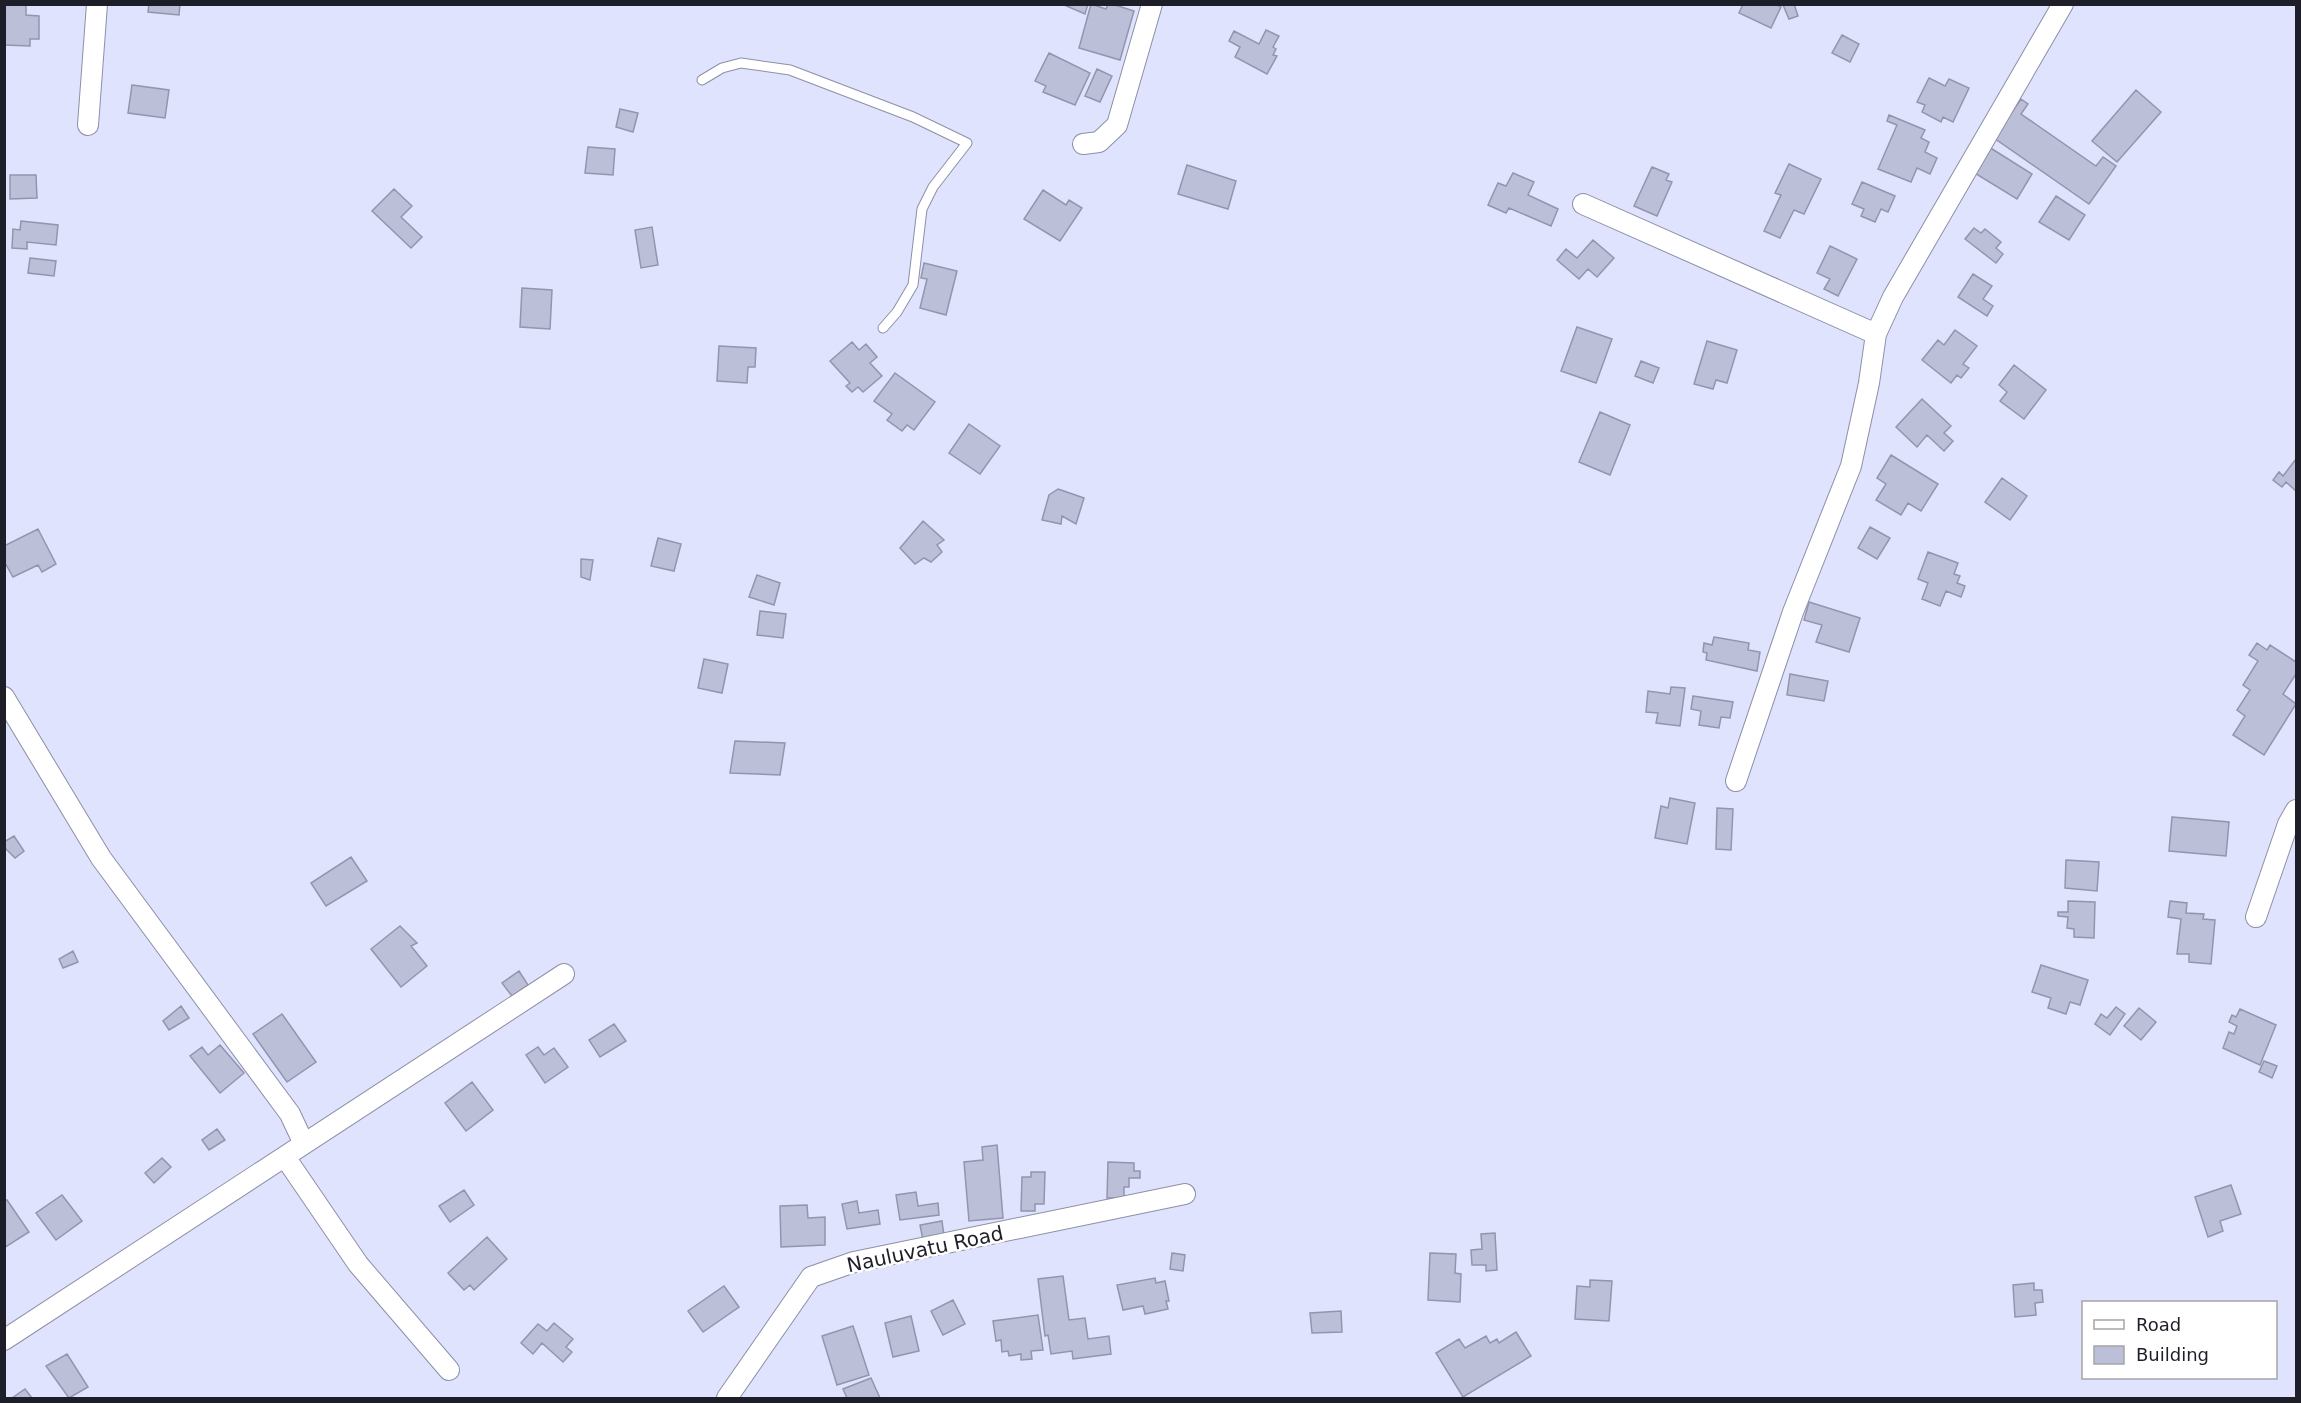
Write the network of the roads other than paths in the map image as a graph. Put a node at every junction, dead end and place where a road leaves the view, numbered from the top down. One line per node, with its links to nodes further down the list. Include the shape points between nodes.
1 (97, 4): 5 (street)
2 (1152, 4): 6 (street, via 1117,125 1100,142)
3 (2064, 4): 9 (street, via 1893,297)
4 (702, 80): 8 (lane, via 722,68 741,63 790,70 913,117 967,144 927,198 922,209 913,285)
5 (88, 125)
6 (1083, 144)
7 (1583, 204): 9 (street)
8 (883, 327)
9 (1876, 334): 11 (street, via 1851,466 1793,612)
10 (4, 697): 15 (street, via 101,858 290,1114)
11 (1736, 781)
12 (2296, 810): 13 (street)
13 (2256, 917)
14 (564, 974): 15 (street)
15 (304, 1144): 16 (street)
16 (285, 1156): 18 (street); 19 (street, via 358,1264)
17 (1185, 1194): 20 (street, Nauluvatu Road, via 854,1262 811,1277)
18 (4, 1340)
19 (449, 1371)
20 (727, 1398)

